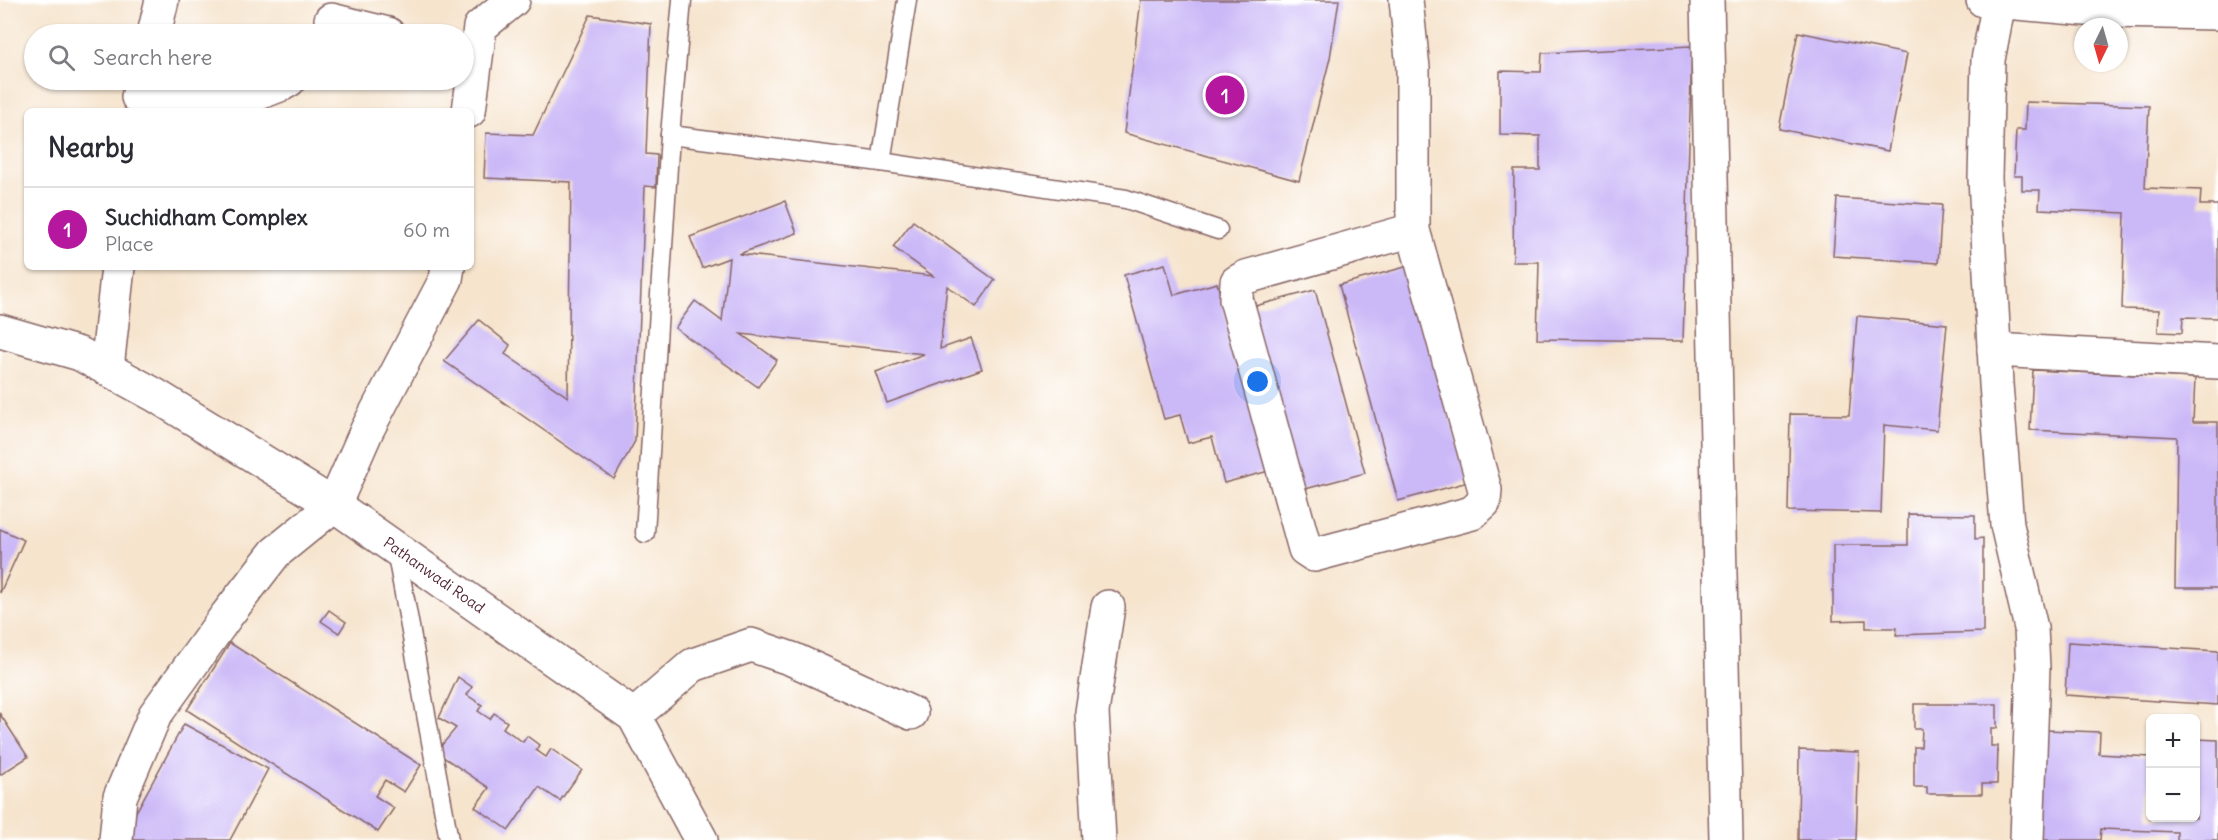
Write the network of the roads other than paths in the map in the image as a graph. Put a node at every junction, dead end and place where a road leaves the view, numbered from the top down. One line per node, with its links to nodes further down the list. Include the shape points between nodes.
1 (162, 0): 10 (street)
2 (513, 0): 12 (street, via 480,27)
3 (682, 0): 17 (lane)
4 (907, 0): 18 (lane)
5 (1406, 0): 20 (street, via 1413,68)
6 (1707, 0): 37 (street)
7 (1991, 1): 8 (street, via 2108,11); 24 (street, via 1985,150)
8 (2218, 13)
9 (330, 18): 11 (street)
10 (156, 24)
11 (352, 24)
12 (474, 44)
13 (266, 90): 15 (street, via 251,96)
14 (469, 90): 16 (street)
15 (139, 96)
16 (469, 108)
17 (670, 135): 18 (lane); 28 (lane)
18 (881, 162): 19 (lane, via 1125,199)
19 (1218, 230)
20 (1413, 231): 20 (street, via 1485,490 1484,502 1472,513 1314,555 1305,549 1236,299 1237,282)
21 (118, 270): 26 (street)
22 (448, 270): 27 (street)
23 (0, 331): 26 (street, Pathanwadi Road, via 80,354)
24 (1994, 350): 25 (street); 38 (street, via 2007,525 2031,628)
25 (2218, 362)
26 (107, 368): 27 (street, Pathanwadi Road)
27 (334, 505): 29 (street, Pathanwadi Road); 33 (street, via 275,553 155,715 120,797)
28 (645, 533)
29 (396, 548): 32 (street, Pathanwadi Road); 34 (lane)
30 (1108, 607): 36 (street, via 1092,712)
31 (911, 712): 32 (street, via 751,645 693,665)
32 (634, 716): 35 (street, Pathanwadi Road)
33 (116, 840)
34 (449, 840)
35 (700, 840)
36 (1099, 840)
37 (1726, 840)
38 (2027, 840)

